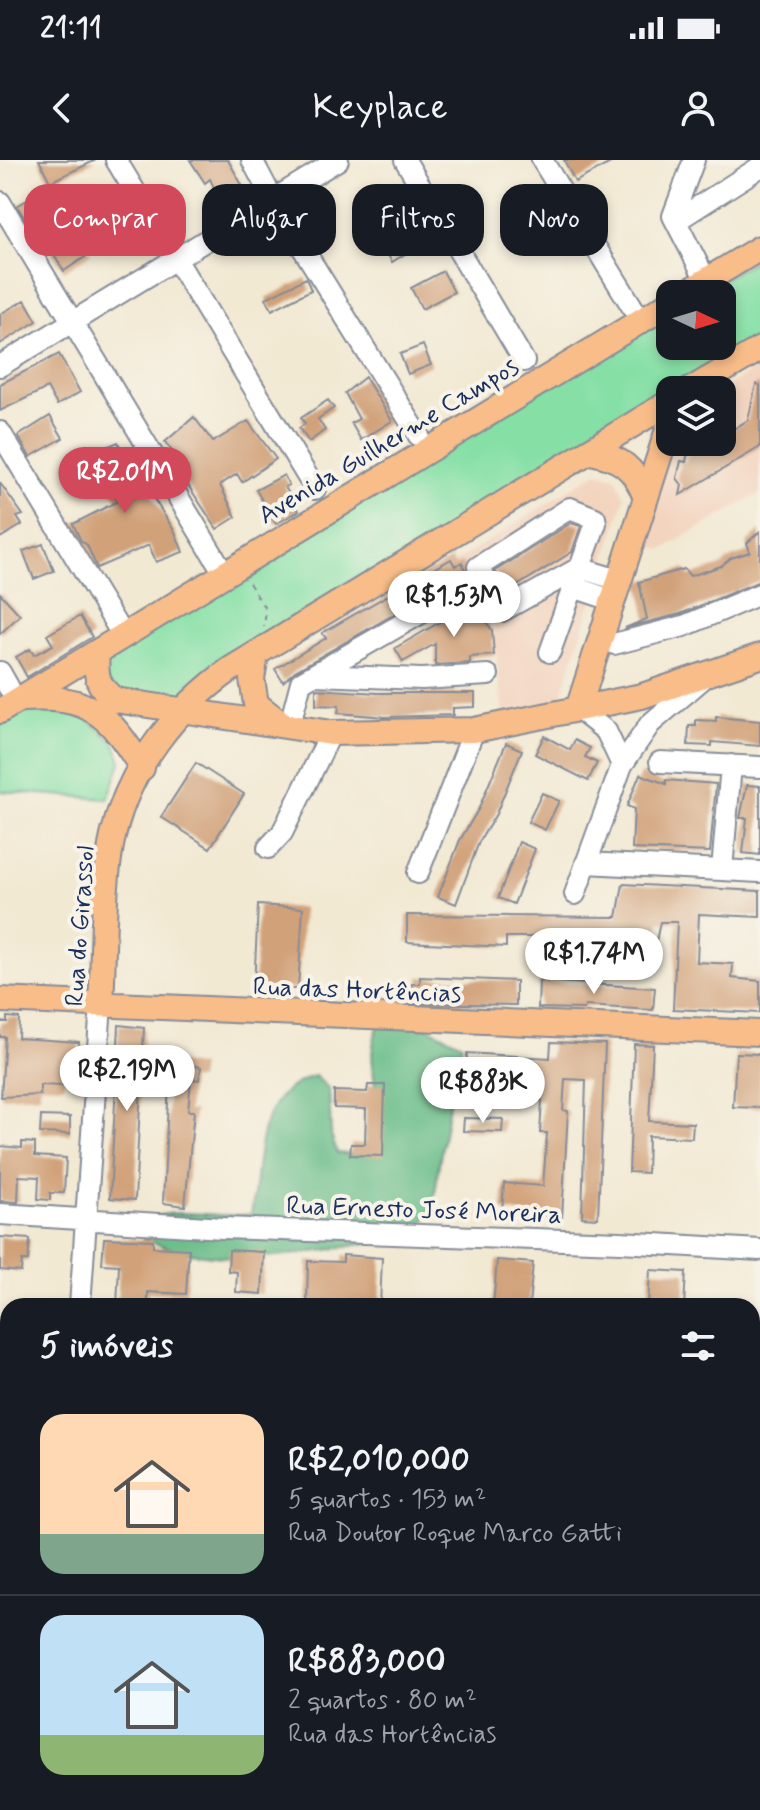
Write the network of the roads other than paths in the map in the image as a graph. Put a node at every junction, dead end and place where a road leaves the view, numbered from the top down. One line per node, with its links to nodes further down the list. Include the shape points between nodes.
1 (116, 160): 15 (street)
2 (252, 160): 8 (street)
3 (338, 160): 9 (street)
4 (405, 160): 21 (street)
5 (542, 160): 19 (street)
6 (694, 160): 11 (street, via 673,216)
7 (760, 167): 11 (street)
8 (265, 184)
9 (299, 184)
10 (0, 202): 18 (street)
11 (676, 221): 16 (street)
12 (202, 242): 15 (street)
13 (760, 248): 16 (main road)
14 (308, 256): 26 (street)
15 (176, 258): 18 (street); 29 (street)
16 (706, 280)
17 (656, 312): 19 (main road, Avenida Guilherme Campos)
18 (74, 320): 22 (street); 31 (street)
19 (641, 321): 31 (main road, Avenida Guilherme Campos)
20 (760, 349): 23 (main road)
21 (524, 361)
22 (0, 366)
23 (714, 376)
24 (656, 411): 27 (main road)
25 (0, 432): 36 (street)
26 (419, 436)
27 (591, 452): 30 (main road, via 626,463); 38 (main road)
28 (659, 456): 30 (main road)
29 (315, 489)
30 (645, 495): 33 (main road)
31 (230, 569): 36 (main road, Avenida Guilherme Campos)
32 (572, 577): 32 (street, via 502,611 477,570 570,508 595,518); 33 (street); 39 (street)
33 (615, 590): 46 (main road)
34 (456, 593): 42 (street)
35 (760, 594): 37 (street, via 684,626)
36 (123, 636): 40 (main road, Avenida Guilherme Campos)
37 (614, 644)
38 (264, 650): 47 (main road, via 204,688); 48 (main road, via 252,693 256,704)
39 (550, 652)
40 (97, 653): 45 (main road, Avenida Guilherme Campos); 47 (main road, via 99,685 115,700)
41 (760, 656): 44 (main road)
42 (315, 675): 43 (street); 48 (street, via 301,682)
43 (488, 675)
44 (705, 677): 46 (main road); 52 (street, via 650,724)
45 (7, 693): 55 (main road, Avenida Guilherme Campos, via 97,710 121,734)
46 (578, 709): 49 (main road); 52 (street, via 606,731)
47 (181, 712): 48 (main road); 55 (main road, Rua do Girassol)
48 (289, 728): 50 (main road)
49 (474, 730): 50 (main road); 60 (street)
50 (331, 733): 56 (street, via 282,833)
51 (660, 762): 53 (street)
52 (622, 765): 57 (street)
53 (731, 765): 54 (street); 58 (street)
54 (760, 767)
55 (142, 768): 63 (main road, Rua do Girassol, via 112,842)
56 (268, 848)
57 (586, 863): 58 (street); 61 (street)
58 (722, 870): 59 (street)
59 (760, 872)
60 (418, 873)
61 (575, 894)
62 (0, 1000): 63 (main road, Rua das Hortências)
63 (101, 1004): 64 (main road, Rua das Hortências); 66 (street, Rua do Girassol)
64 (760, 1033)
65 (0, 1214): 66 (street, Rua Ernesto José Moreira)
66 (85, 1219): 67 (street, Rua Ernesto José Moreira); 68 (street, Rua do Girassol)
67 (760, 1250)
68 (80, 1298)

